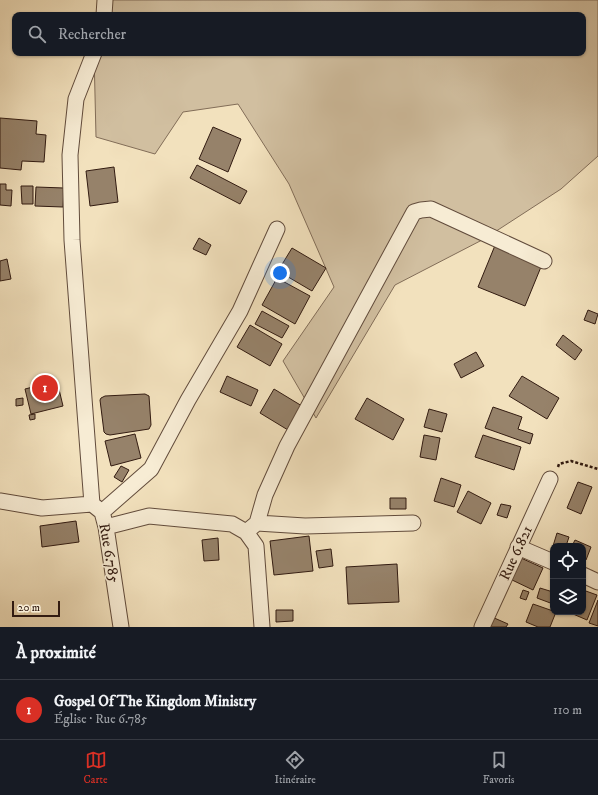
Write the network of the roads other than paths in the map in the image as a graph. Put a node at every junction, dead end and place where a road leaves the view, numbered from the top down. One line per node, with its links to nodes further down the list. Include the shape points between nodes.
1 (105, 0): 2 (street)
2 (104, 12)
3 (93, 56): 8 (street, via 76,99 70,155 72,240)
4 (277, 229): 8 (street, via 240,311 151,469)
5 (544, 261): 11 (street, via 431,209 414,212 288,446)
6 (550, 479): 12 (street, Rue 6.821)
7 (0, 501): 8 (street, Rue 6.785, via 42,508)
8 (97, 508): 10 (street, Rue 6.785)
9 (413, 523): 11 (street)
10 (106, 527): 11 (street, via 149,516); 16 (street, Rue 6.785)
11 (252, 527): 17 (street, via 256,546)
12 (518, 547): 13 (street); 18 (street, Rue 6.821)
13 (550, 561)
14 (586, 576): 15 (street)
15 (598, 582)
16 (121, 627)
17 (262, 627)
18 (482, 627)

